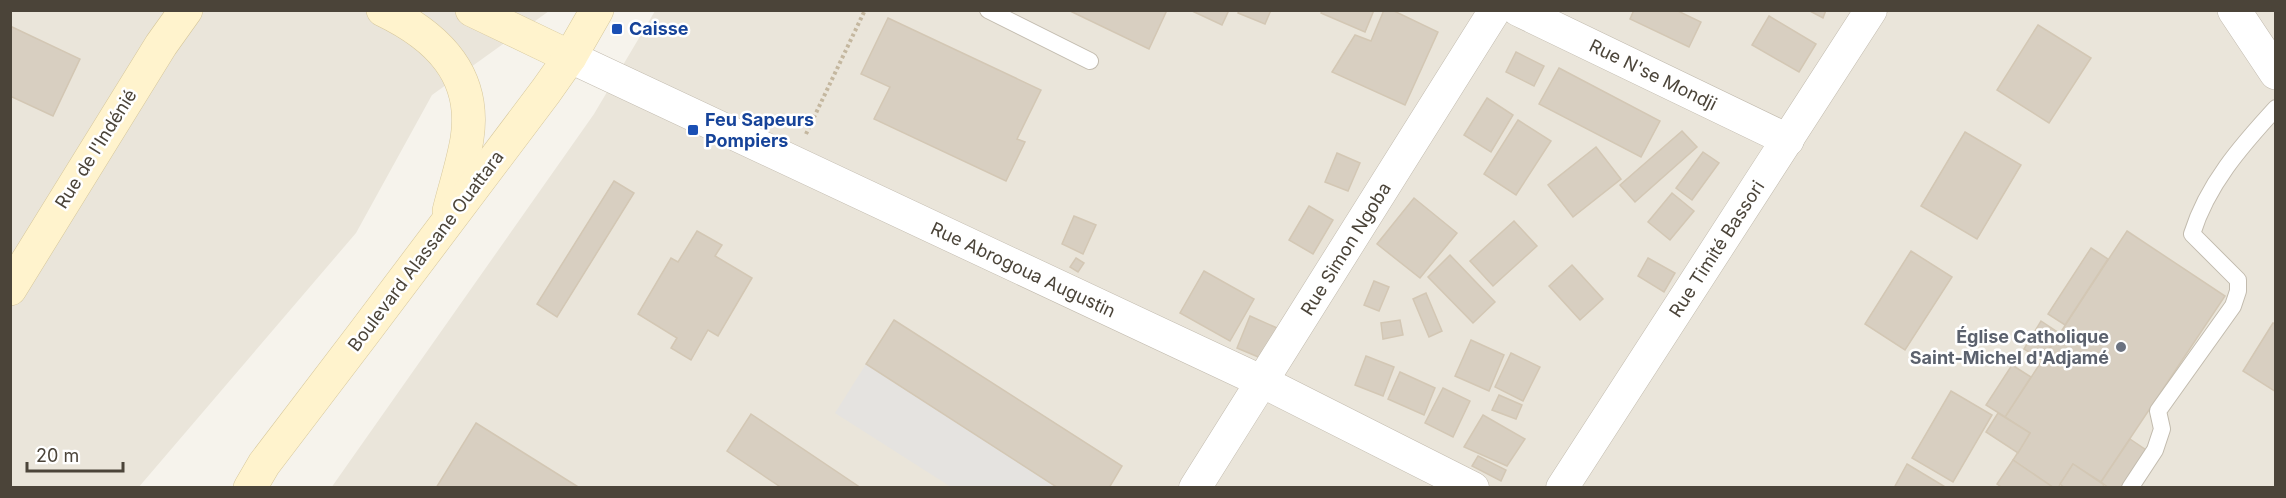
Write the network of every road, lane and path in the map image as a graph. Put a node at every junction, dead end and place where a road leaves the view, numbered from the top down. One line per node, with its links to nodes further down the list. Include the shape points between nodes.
1 (186, 10): 18 (main road, Rue de l'Indénié)
2 (383, 10): 17 (main road, via 425,34 457,70 464,87 467,138)
3 (472, 10): 11 (main road)
4 (597, 10): 11 (main road, Boulevard Alassane Ouattara)
5 (865, 10): 16 (path)
6 (987, 10): 12 (lane)
7 (1495, 10): 19 (street, Rue Simon Ngoba)
8 (1518, 10): 15 (street, Rue N'se Mondji)
9 (1871, 10): 15 (street, Rue Timité Bassori)
10 (2234, 10): 13 (street)
11 (570, 57): 16 (street, Rue Abrogoua Augustin); 17 (main road, Boulevard Alassane Ouattara)
12 (1090, 61)
13 (2276, 73)
14 (2276, 108): 24 (lane, via 2235,153 2199,212 2192,234 2238,280 2238,291 2233,306 2158,411 2162,429 2155,450)
15 (1788, 140): 23 (street, Rue Timité Bassori)
16 (793, 161): 19 (street, Rue Abrogoua Augustin)
17 (446, 224): 20 (main road, Boulevard Alassane Ouattara)
18 (10, 289)
19 (1263, 382): 21 (street, Rue Simon Ngoba); 22 (street, Rue Abrogoua Augustin)
20 (252, 480)
21 (1195, 488)
22 (1473, 488)
23 (1562, 488)
24 (2130, 488)

